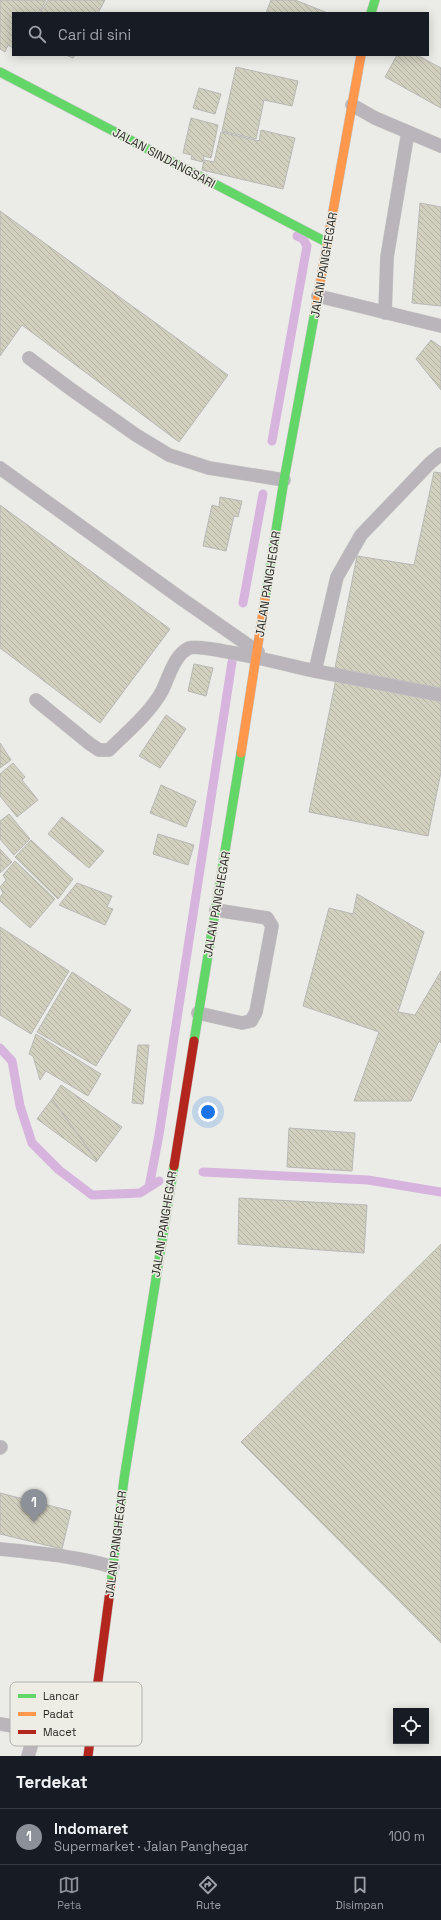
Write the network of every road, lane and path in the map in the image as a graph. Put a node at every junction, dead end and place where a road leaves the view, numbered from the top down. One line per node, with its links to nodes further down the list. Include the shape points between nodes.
1 (375, 0): 2 (street)
2 (371, 12)
3 (361, 56): 5 (street, JALAN PANGHEGAR)
4 (0, 72): 8 (street, JALAN SINDANGSARI)
5 (352, 105): 6 (lane); 8 (street, JALAN PANGHEGAR)
6 (408, 132): 7 (lane); 10 (lane, via 387,258)
7 (441, 146)
8 (328, 243): 9 (street, JALAN PANGHEGAR)
9 (318, 296): 10 (lane); 15 (street, JALAN PANGHEGAR)
10 (385, 313): 11 (lane)
11 (441, 326)
12 (29, 358): 15 (lane, via 78,395 168,455 209,468)
13 (441, 454): 17 (lane, via 361,535 337,577)
14 (0, 468): 16 (lane)
15 (284, 480): 16 (street, JALAN PANGHEGAR)
16 (257, 655): 17 (lane); 19 (lane, via 215,648 190,648 178,657 161,692 110,750 99,750 90,744); 20 (street, JALAN PANGHEGAR)
17 (315, 671): 18 (lane)
18 (441, 696)
19 (36, 700)
20 (216, 910): 21 (street, JALAN PANGHEGAR); 21 (lane, via 267,918 272,926 256,1012 251,1021 242,1023)
21 (198, 1013): 23 (street, JALAN PANGHEGAR, via 125,1471)
22 (0, 1549): 23 (lane, via 86,1559)
23 (113, 1567): 24 (street, JALAN PANGHEGAR)
24 (98, 1682)
25 (0, 1724): 26 (lane)
26 (10, 1726)
27 (31, 1746): 29 (lane)
28 (89, 1746): 30 (street, JALAN PANGHEGAR)
29 (28, 1756)
30 (88, 1756)

